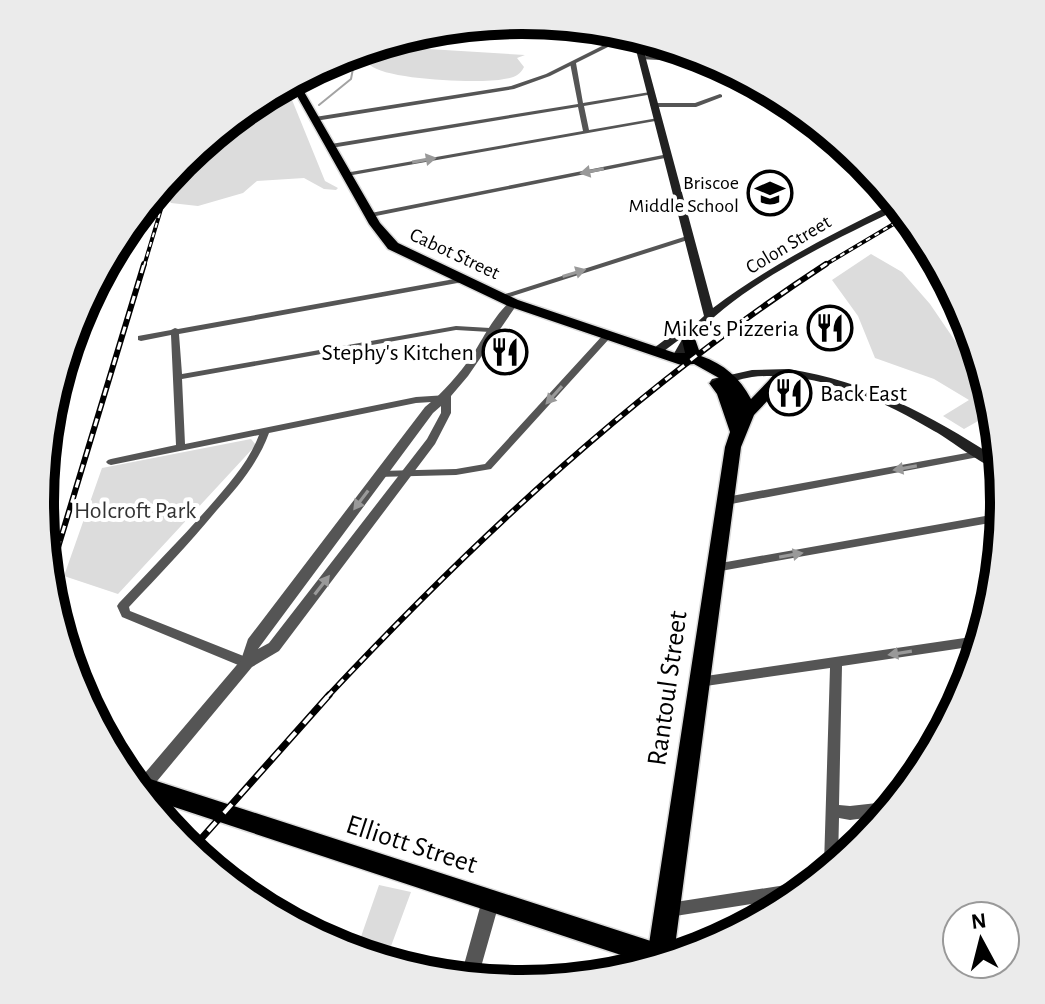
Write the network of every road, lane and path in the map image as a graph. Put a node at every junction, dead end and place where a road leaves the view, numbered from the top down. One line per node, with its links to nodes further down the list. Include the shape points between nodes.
1 (613, 43): 5 (street)
2 (639, 49): 3 (main road)
3 (641, 58): 4 (street); 8 (main road)
4 (673, 59)
5 (573, 63): 9 (street); 10 (street, via 512,88)
6 (299, 91): 10 (highway, Cabot Street)
7 (720, 96): 8 (street, via 696,105)
8 (652, 100): 9 (street); 11 (main road)
9 (581, 105): 12 (street); 13 (street)
10 (315, 119): 13 (highway, Cabot Street)
11 (658, 120): 12 (street); 14 (main road)
12 (586, 132): 17 (street, one-way to 12)
13 (331, 146): 17 (highway, Cabot Street)
14 (668, 156): 19 (street, one-way to 19); 20 (main road)
15 (844, 164): 16 (street)
16 (847, 165)
17 (347, 174): 19 (highway, Cabot Street)
18 (888, 210): 23 (main road, Colon Street, via 784,264)
19 (371, 215): 21 (highway, Cabot Street, via 393,246)
20 (690, 238): 22 (street, one-way to 20); 23 (main road)
21 (460, 280): 22 (highway, Cabot Street); 24 (street)
22 (506, 300): 25 (street); 27 (highway, Cabot Street)
23 (708, 319): 26 (main road, Colon Street); 29 (main road, Colon Street, via 690,325)
24 (175, 330): 28 (street); 31 (street)
25 (490, 330): 31 (street, via 456,328); 35 (street)
26 (688, 336): 30 (highway)
27 (606, 337): 29 (highway, Cabot Street); 42 (street, one-way to 42, via 488,467)
28 (141, 338)
29 (656, 351): 30 (highway, Cabot Street)
30 (686, 357): 34 (highway, Cabot Street)
31 (178, 377): 38 (street)
32 (780, 379): 33 (main road); 34 (main road); 36 (highway)
33 (828, 382): 34 (main road, via 790,373 753,373); 39 (main road, via 904,407)
34 (724, 383): 36 (highway, Rantoul Street, via 732,419)
35 (447, 398): 37 (street); 42 (street, via 446,413); 43 (street, via 429,410)
36 (742, 421): 44 (highway, Rantoul Street)
37 (265, 431): 38 (street); 48 (street, via 242,475 123,606 126,614)
38 (181, 448): 41 (street)
39 (987, 451)
40 (988, 452): 44 (street, one-way to 44)
41 (111, 462)
42 (408, 474): 43 (street); 48 (street, one-way to 42, via 274,647)
43 (380, 475): 48 (street, one-way to 48, via 253,643)
44 (726, 501): 46 (highway, Rantoul Street)
45 (989, 519): 46 (street, one-way to 45)
46 (715, 568): 50 (highway, Rantoul Street)
47 (969, 642): 49 (street, one-way to 49)
48 (247, 663): 51 (street)
49 (836, 663): 50 (street); 54 (street)
50 (699, 682): 58 (highway, Rantoul Street)
51 (148, 782)
52 (154, 790): 57 (main road, Elliott Street)
53 (875, 810): 54 (street)
54 (832, 811): 55 (street)
55 (831, 854)
56 (780, 893): 58 (street)
57 (491, 900): 60 (main road, Elliott Street); 61 (street)
58 (667, 910): 59 (highway, Rantoul Street)
59 (661, 949)
60 (649, 952)
61 (472, 967)

